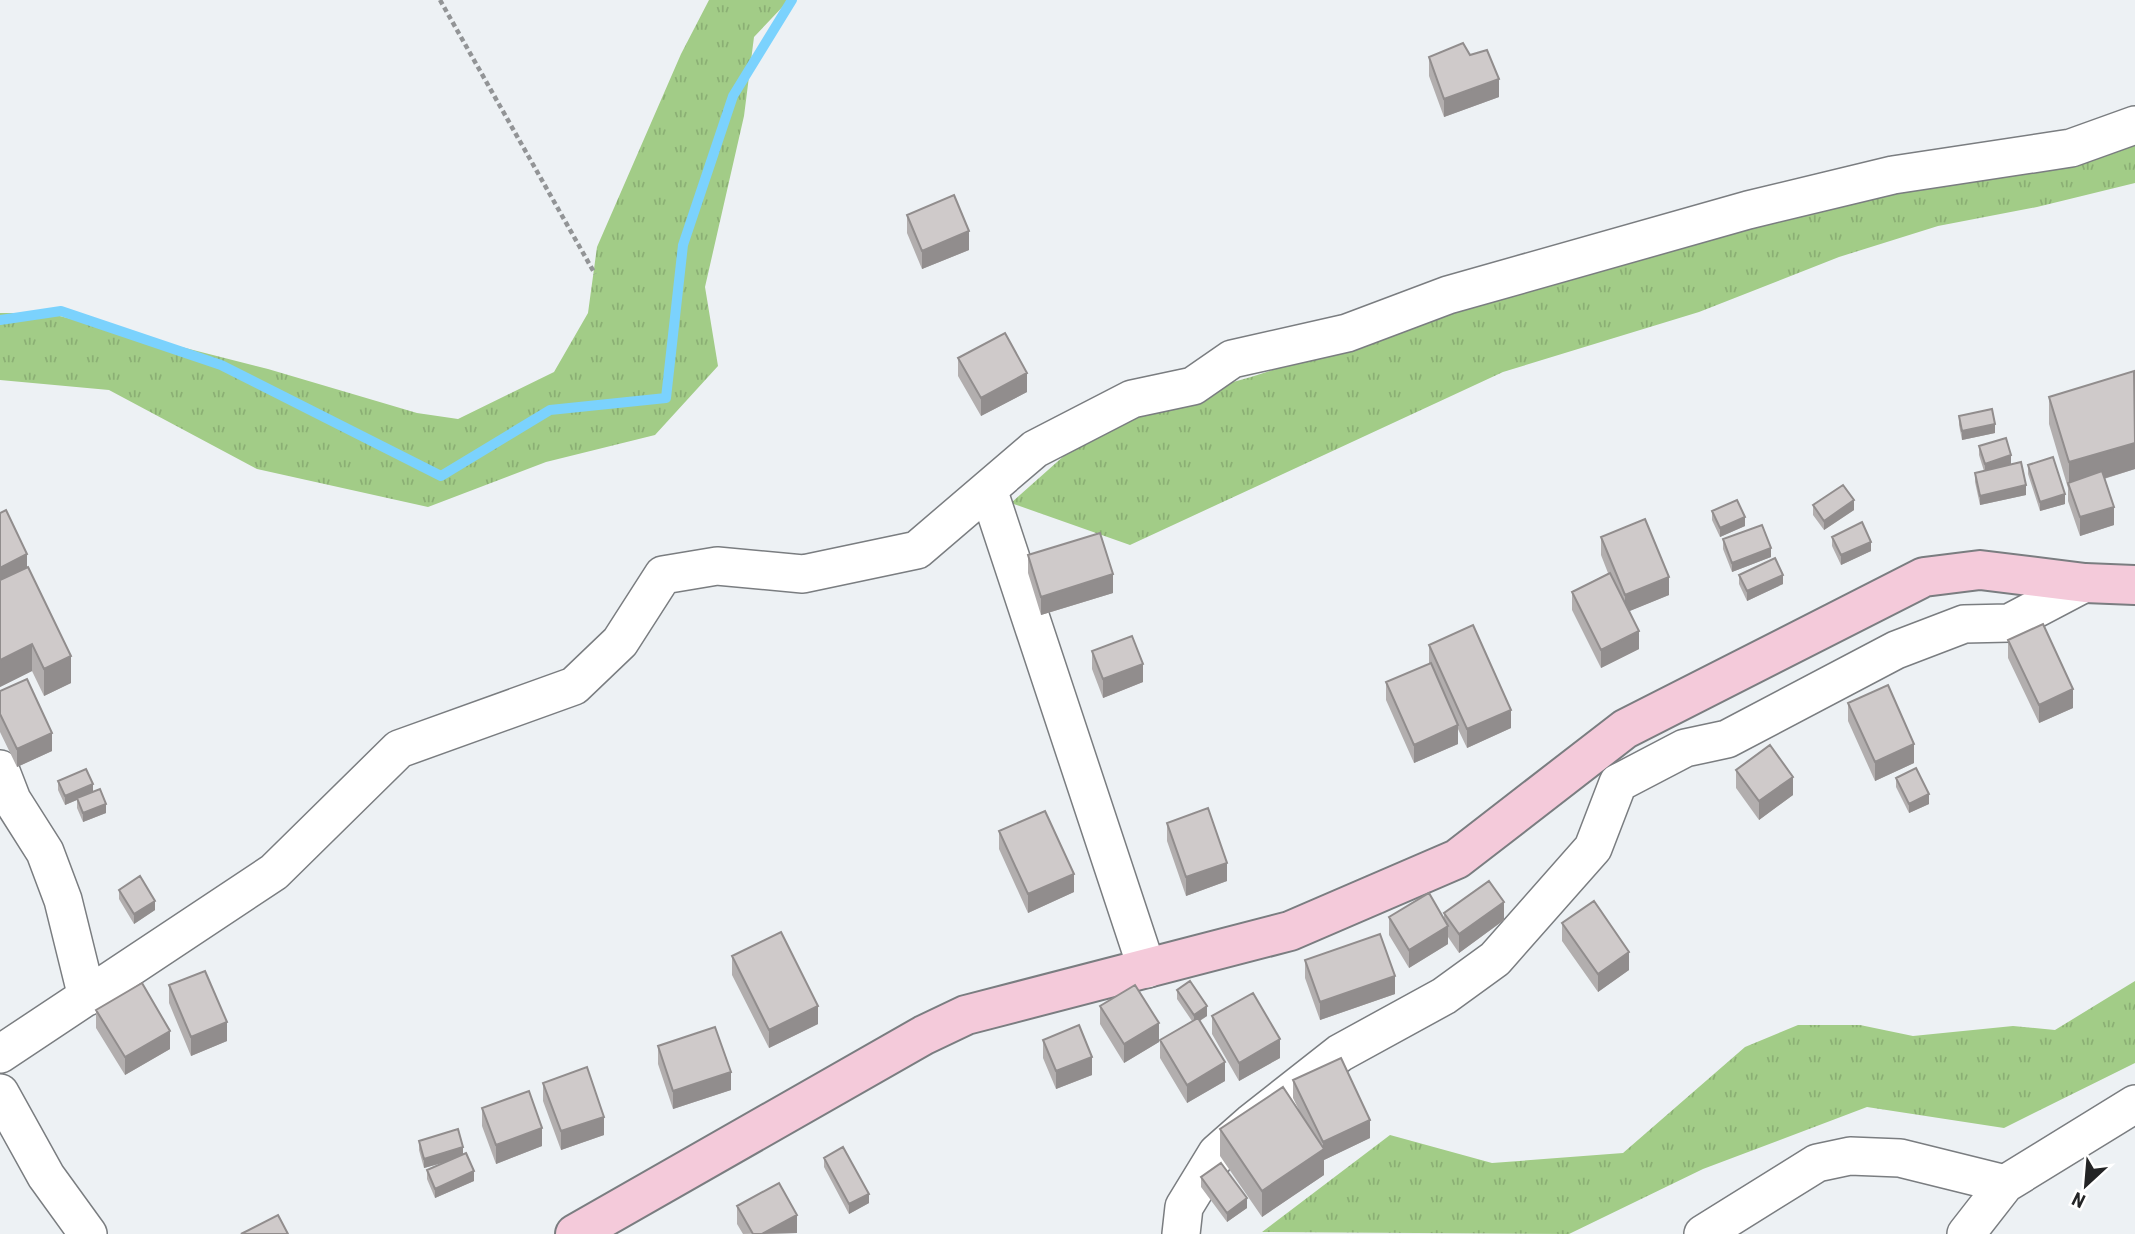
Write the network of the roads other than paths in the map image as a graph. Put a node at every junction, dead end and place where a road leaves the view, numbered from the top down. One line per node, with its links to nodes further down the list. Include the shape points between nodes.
1 (2135, 125): 2 (street, via 2071,148 1893,174 1748,210 1448,295 1348,333 1232,359 1193,386 1132,399 1082,423 1035,449)
2 (989, 492): 6 (street); 7 (street, via 917,550 803,574 717,566 663,575 620,642 574,686 399,749 274,872)
3 (2085, 583): 4 (street); 6 (street, via 1980,570 1924,578 1625,729 1457,859 1290,931); 14 (street, via 2009,623 1964,624 1896,650 1727,739 1685,748 1618,782 1593,848 1503,950 1444,996 1340,1053 1251,1123 1217,1153 1184,1207)
4 (2135, 585)
5 (0, 769): 7 (street, via 12,800 45,852 64,900)
6 (1147, 969): 13 (street, via 966,1015)
7 (87, 997): 8 (street)
8 (0, 1054)
9 (0, 1093): 12 (street, via 46,1177)
10 (2135, 1104): 11 (street)
11 (2006, 1184): 15 (street, via 1900,1157 1850,1156 1817,1163); 16 (street)
12 (88, 1234)
13 (575, 1234)
14 (1181, 1234)
15 (1703, 1234)
16 (1966, 1234)

